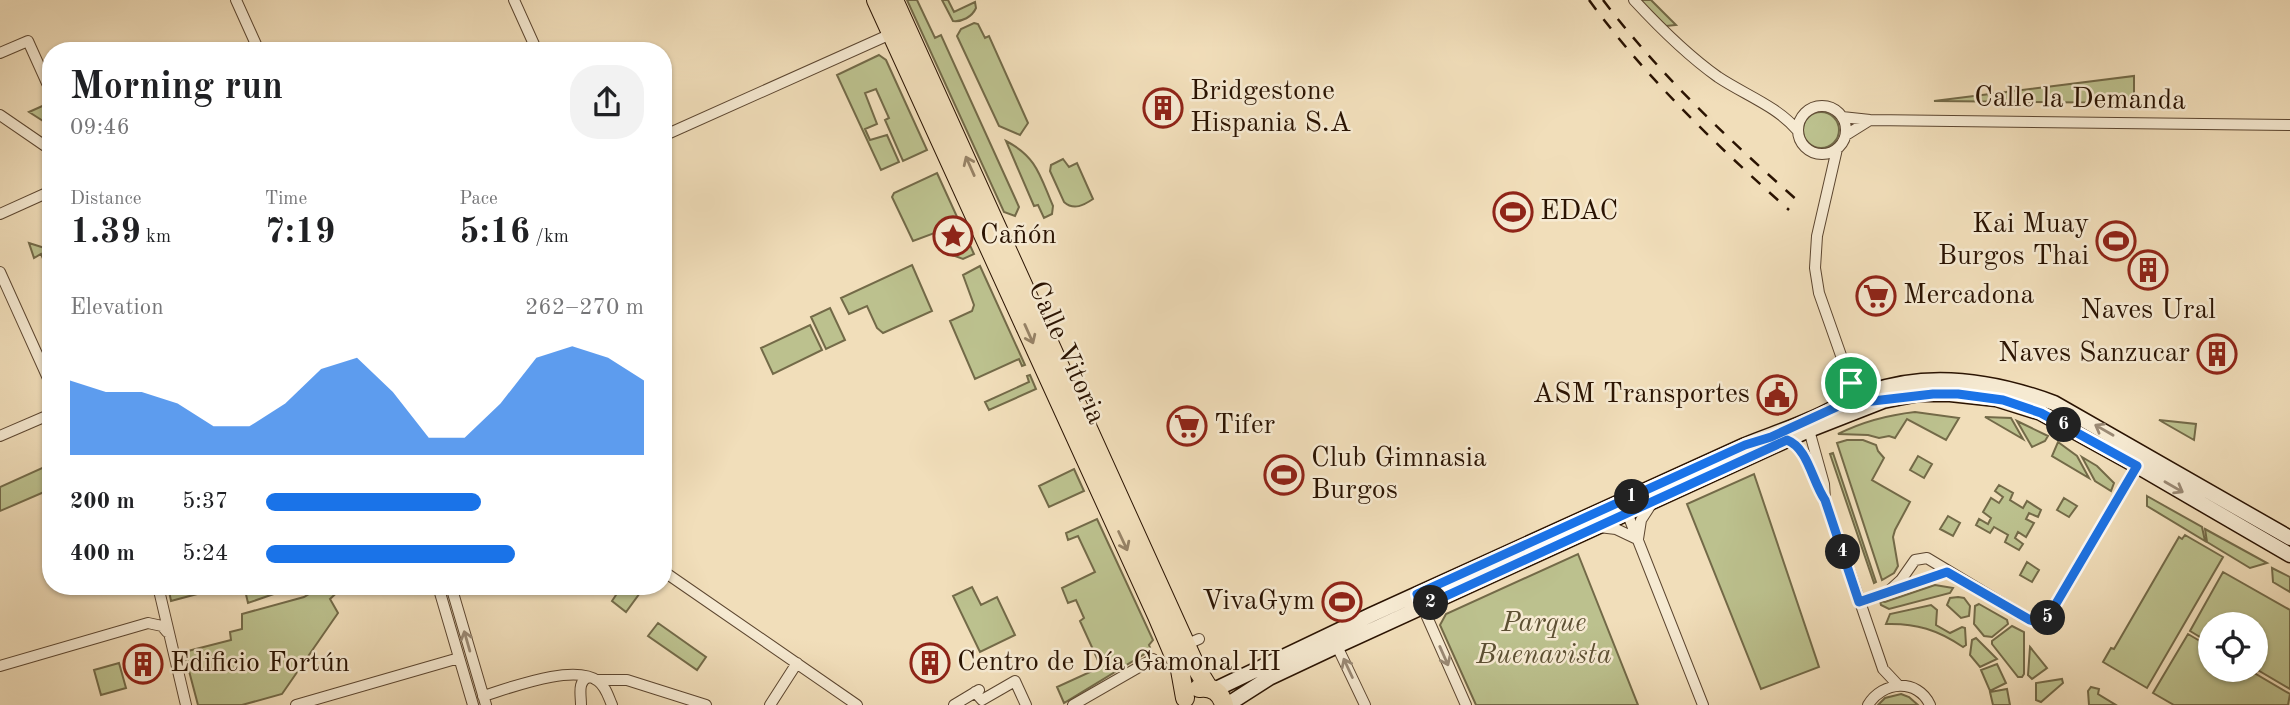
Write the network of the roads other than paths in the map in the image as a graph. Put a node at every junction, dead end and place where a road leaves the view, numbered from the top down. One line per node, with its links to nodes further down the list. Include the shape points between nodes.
1 (236, 0): 7 (street)
2 (514, 0): 8 (street)
3 (876, 0): 6 (highway, Calle Vitoria)
4 (1634, 0): 11 (street, via 1714,74)
5 (895, 4): 6 (highway); 13 (highway, Calle Vitoria)
6 (891, 33): 13 (street, Calle Vitoria, via 904,40 928,91); 19 (street); 68 (highway, Calle Vitoria, one-way to 68, via 1157,616 1180,670)
7 (255, 42)
8 (533, 42)
9 (0, 53): 10 (street, via 28,41)
10 (42, 72)
11 (1777, 110): 12 (street); 18 (street)
12 (1806, 112): 15 (street, via 1828,107); 18 (street)
13 (945, 113): 66 (highway, Calle Vitoria, one-way to 13, via 1197,669)
14 (0, 115): 21 (street)
15 (1842, 117): 16 (street, Calle la Demanda); 20 (street)
16 (1870, 120): 17 (street, Calle la Demanda); 20 (street)
17 (2290, 125)
18 (1798, 131): 23 (street, via 1802,144)
19 (672, 132)
20 (1846, 135): 22 (street)
21 (42, 144)
22 (1837, 149): 23 (street); 24 (street)
23 (1817, 154): 24 (street)
24 (1829, 178): 29 (street, via 1815,243 1815,275 1851,383)
25 (42, 195): 26 (street)
26 (0, 214)
27 (0, 272): 28 (street)
28 (42, 365)
29 (1863, 395): 30 (street, via 1869,403); 32 (street, via 1852,407); 36 (main road, via 1745,445); 42 (main road, one-way to 29, via 2084,419 2027,393 1945,379 1898,384)
30 (1883, 401): 32 (main road); 35 (main road, via 1933,394 2003,400 2041,413)
31 (42, 418): 33 (street)
32 (1809, 430): 34 (main road); 37 (street)
33 (0, 436)
34 (1787, 440): 36 (main road); 37 (street, via 1800,449)
35 (2137, 466): 44 (main road, one-way to 44); 46 (street, via 2045,621 2030,620)
36 (1688, 479): 38 (main road); 39 (main road)
37 (1825, 500): 54 (street)
38 (1652, 503): 39 (main road); 43 (street, via 1641,520)
39 (1625, 508): 40 (main road); 41 (main road); 43 (street)
40 (1598, 527): 41 (main road); 43 (street, via 1616,529)
41 (1561, 537): 53 (main road)
42 (2290, 538)
43 (1637, 540): 82 (street)
44 (2290, 555)
45 (1927, 558): 46 (street); 48 (street, via 1930,566); 49 (street, via 1915,560)
46 (1947, 572): 48 (street)
47 (672, 576): 60 (street)
48 (1920, 582): 49 (street)
49 (1890, 590): 54 (street)
50 (160, 595): 55 (street)
51 (441, 595): 58 (street)
52 (455, 595): 67 (street, one-way to 52)
53 (1420, 601): 56 (main road); 57 (main road); 81 (street, one-way to 81)
54 (1859, 602): 62 (street)
55 (167, 632): 61 (street, via 148,623); 69 (street)
56 (1325, 637): 57 (street); 66 (main road)
57 (1337, 646): 66 (main road); 80 (street, one-way to 57)
58 (459, 658): 70 (street); 71 (street)
59 (1153, 659): 79 (street)
60 (797, 663): 75 (street); 76 (street)
61 (0, 666)
62 (1883, 669): 64 (street); 65 (street)
63 (593, 679): 67 (street, via 565,674); 72 (street, via 581,683); 73 (street, via 606,689); 74 (street, via 627,680)
64 (1898, 685): 65 (street); 84 (street, via 1921,692)
65 (1878, 692): 83 (street)
66 (1218, 697): 68 (highway, via 1195,689)
67 (485, 701)
68 (1184, 702)
69 (186, 705)
70 (296, 705)
71 (472, 705)
72 (581, 705)
73 (612, 705)
74 (706, 705)
75 (770, 705)
76 (858, 705)
77 (954, 705): 78 (street, via 977,691 982,700 1015,681)
78 (1026, 705)
79 (1073, 705)
80 (1364, 705)
81 (1466, 705)
82 (1703, 705)
83 (1868, 705)
84 (1930, 705)

